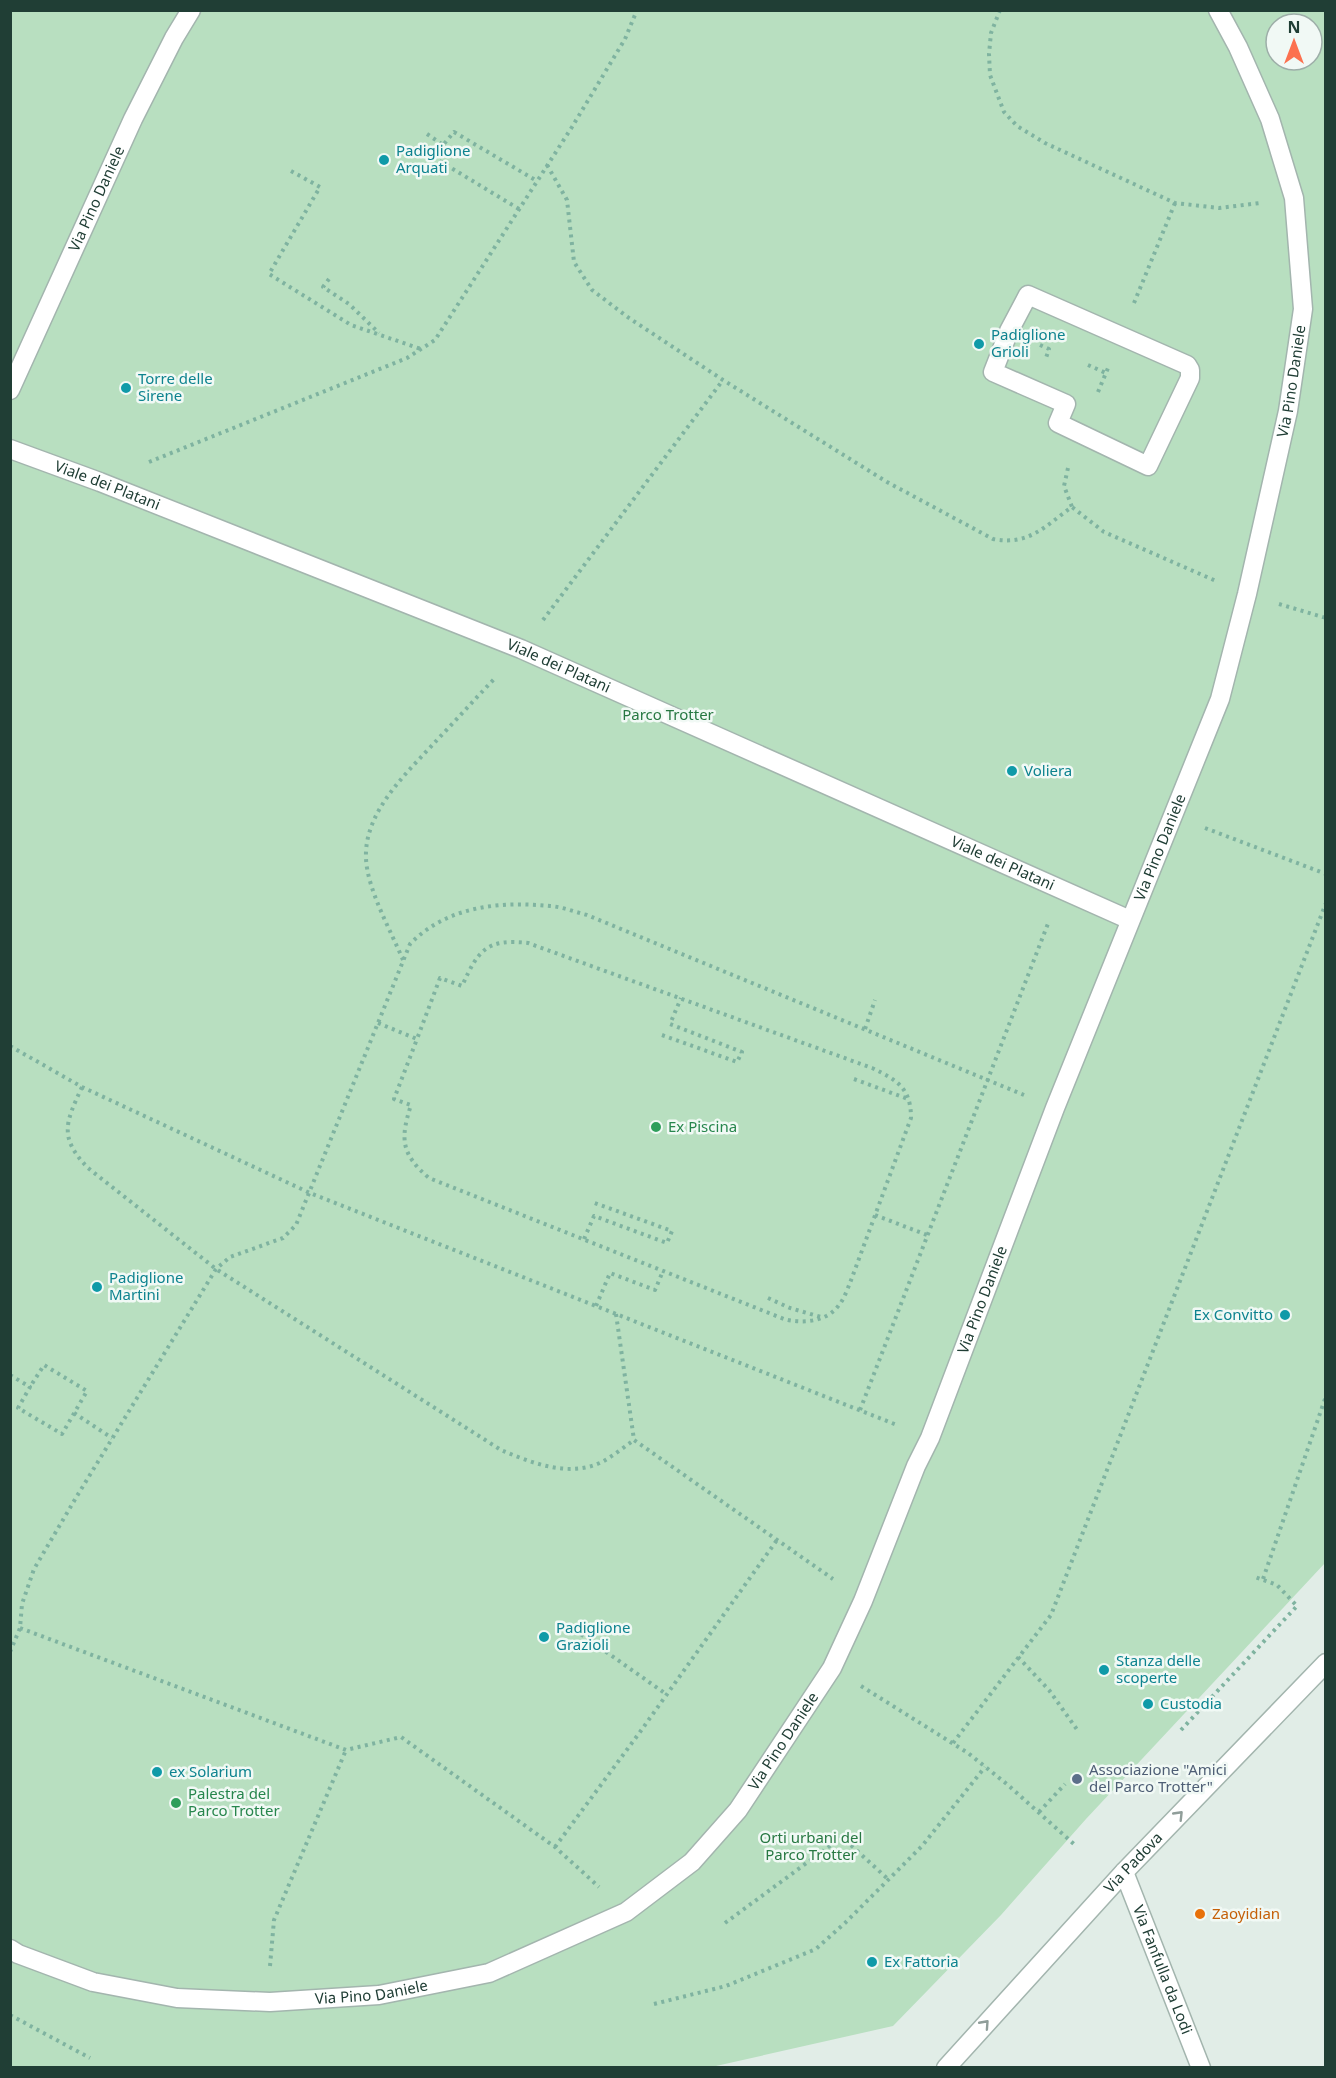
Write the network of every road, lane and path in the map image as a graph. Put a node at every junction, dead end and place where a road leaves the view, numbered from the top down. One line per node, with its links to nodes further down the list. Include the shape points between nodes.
1 (191, 10): 24 (street, Via Pino Daniele, via 133,118)
2 (637, 10): 7 (path, via 625,39)
3 (1000, 10): 10 (path, via 991,33 990,75 1004,112 1017,126 1045,143 1175,203 1219,208)
4 (1218, 10): 10 (street, Via Pino Daniele, via 1270,118)
5 (427, 134): 6 (path)
6 (444, 145): 9 (path, via 454,132); 11 (path, via 438,160)
7 (547, 165): 9 (path); 27 (path, via 567,200 574,262 592,290 723,380 887,482 993,539 1010,542 1029,537 1072,507 1104,532)
8 (291, 171): 13 (path, via 320,187 269,274 351,325)
9 (537, 181): 11 (path)
10 (1294, 198): 27 (street, Via Pino Daniele, via 1304,309 1288,411)
11 (519, 209): 16 (path, via 435,340)
12 (329, 279): 13 (path, via 323,287 349,304)
13 (381, 335): 16 (path)
14 (1053, 339): 17 (path)
15 (1039, 344): 17 (path)
16 (422, 349): 26 (path)
17 (1049, 349): 21 (path)
18 (1092, 356): 20 (path)
19 (1180, 362): 19 (street, via 1187,365 1190,378 1148,466 1058,423 1066,404 993,372 1028,295)
20 (1088, 365): 22 (path); 23 (path)
21 (1042, 366)
22 (1106, 373)
23 (1084, 374)
24 (10, 390)
25 (10, 449): 26 (street, Viale dei Platani)
26 (100, 482): 31 (street, Viale dei Platani, via 521,649)
27 (1247, 594): 28 (path); 29 (street, Via Pino Daniele, via 1220,699)
28 (1326, 618)
29 (1173, 816): 30 (path); 33 (street, Via Pino Daniele)
30 (1326, 874)
31 (1061, 890): 33 (street, Viale dei Platani); 42 (path)
32 (1326, 903): 72 (path, via 1051,1615)
33 (1130, 920): 45 (street, Via Pino Daniele)
34 (681, 998): 38 (path, via 670,1024 742,1052 738,1062); 39 (path, via 514,941 485,949 474,960 462,986 440,978); 44 (path, via 872,1068 903,1086)
35 (875, 1000): 37 (path)
36 (378, 1023): 37 (path, via 411,944 422,932 461,911 519,905 552,906 587,915); 39 (path); 46 (path)
37 (865, 1029): 42 (path)
38 (662, 1035)
39 (417, 1039): 50 (path, via 394,1099 411,1105 403,1140 415,1166 429,1178)
40 (10, 1046): 43 (path)
41 (854, 1079): 44 (path)
42 (987, 1080): 45 (path); 49 (path)
43 (82, 1087): 46 (path); 51 (path, via 68,1118 67,1135 77,1157)
44 (908, 1099): 48 (path, via 911,1118)
45 (1055, 1108): 63 (street, Via Pino Daniele)
46 (310, 1193): 51 (path, via 297,1224 283,1239 230,1257); 54 (path)
47 (592, 1202): 50 (path, via 672,1231 667,1244 594,1216)
48 (875, 1215): 49 (path); 56 (path, via 839,1306)
49 (927, 1235): 60 (path)
50 (584, 1239): 52 (path)
51 (216, 1269): 62 (path); 64 (path, via 501,1450 523,1459 556,1469 581,1467 602,1462)
52 (663, 1271): 54 (path, via 655,1290 610,1273); 56 (path, via 784,1319 798,1322)
53 (768, 1298): 56 (path)
54 (596, 1306): 55 (path)
55 (616, 1313): 60 (path); 64 (path)
56 (822, 1317)
57 (10, 1375): 58 (path)
58 (30, 1388): 61 (path, via 18,1408 62,1434); 61 (path, via 44,1365 87,1391)
59 (1326, 1396): 67 (path)
60 (860, 1410): 63 (path)
61 (74, 1413): 62 (path)
62 (112, 1438): 69 (path, via 34,1569 22,1604)
63 (930, 1438): 68 (street, Via Pino Daniele)
64 (634, 1440): 65 (path)
65 (777, 1540): 68 (path); 75 (path)
66 (1255, 1577): 67 (path)
67 (1263, 1579): 76 (path, via 1277,1585 1297,1606)
68 (863, 1600): 74 (street, Via Pino Daniele)
69 (20, 1628): 71 (path); 79 (path)
70 (575, 1630): 75 (path)
71 (10, 1652)
72 (1018, 1657): 77 (path, via 1049,1690); 78 (path)
73 (1326, 1663): 85 (street, Via Padova, one-way to 73)
74 (832, 1668): 78 (path); 87 (street, Via Pino Daniele, via 738,1810 692,1862)
75 (666, 1694): 84 (path)
76 (1181, 1730)
77 (1078, 1731)
78 (953, 1743): 80 (path)
79 (346, 1750): 84 (path, via 401,1737); 90 (path, via 274,1920)
80 (985, 1767): 82 (path); 86 (path)
81 (1065, 1784): 82 (path)
82 (1039, 1812): 83 (path)
83 (1075, 1845)
84 (555, 1847): 87 (path)
85 (1124, 1872): 94 (street, Via Padova, one-way to 85); 95 (street, Via Fanfulla da Lodi)
86 (889, 1880): 88 (path, via 842,1837); 91 (path, via 816,1949 726,1986)
87 (626, 1912): 90 (street, Via Pino Daniele, via 489,1973 379,1995)
88 (725, 1923)
89 (10, 1949): 90 (street, Via Pino Daniele, via 93,1982 177,1998)
90 (270, 2002)
91 (654, 2004)
92 (10, 2016): 93 (path)
93 (90, 2058)
94 (946, 2067)
95 (1201, 2067)

